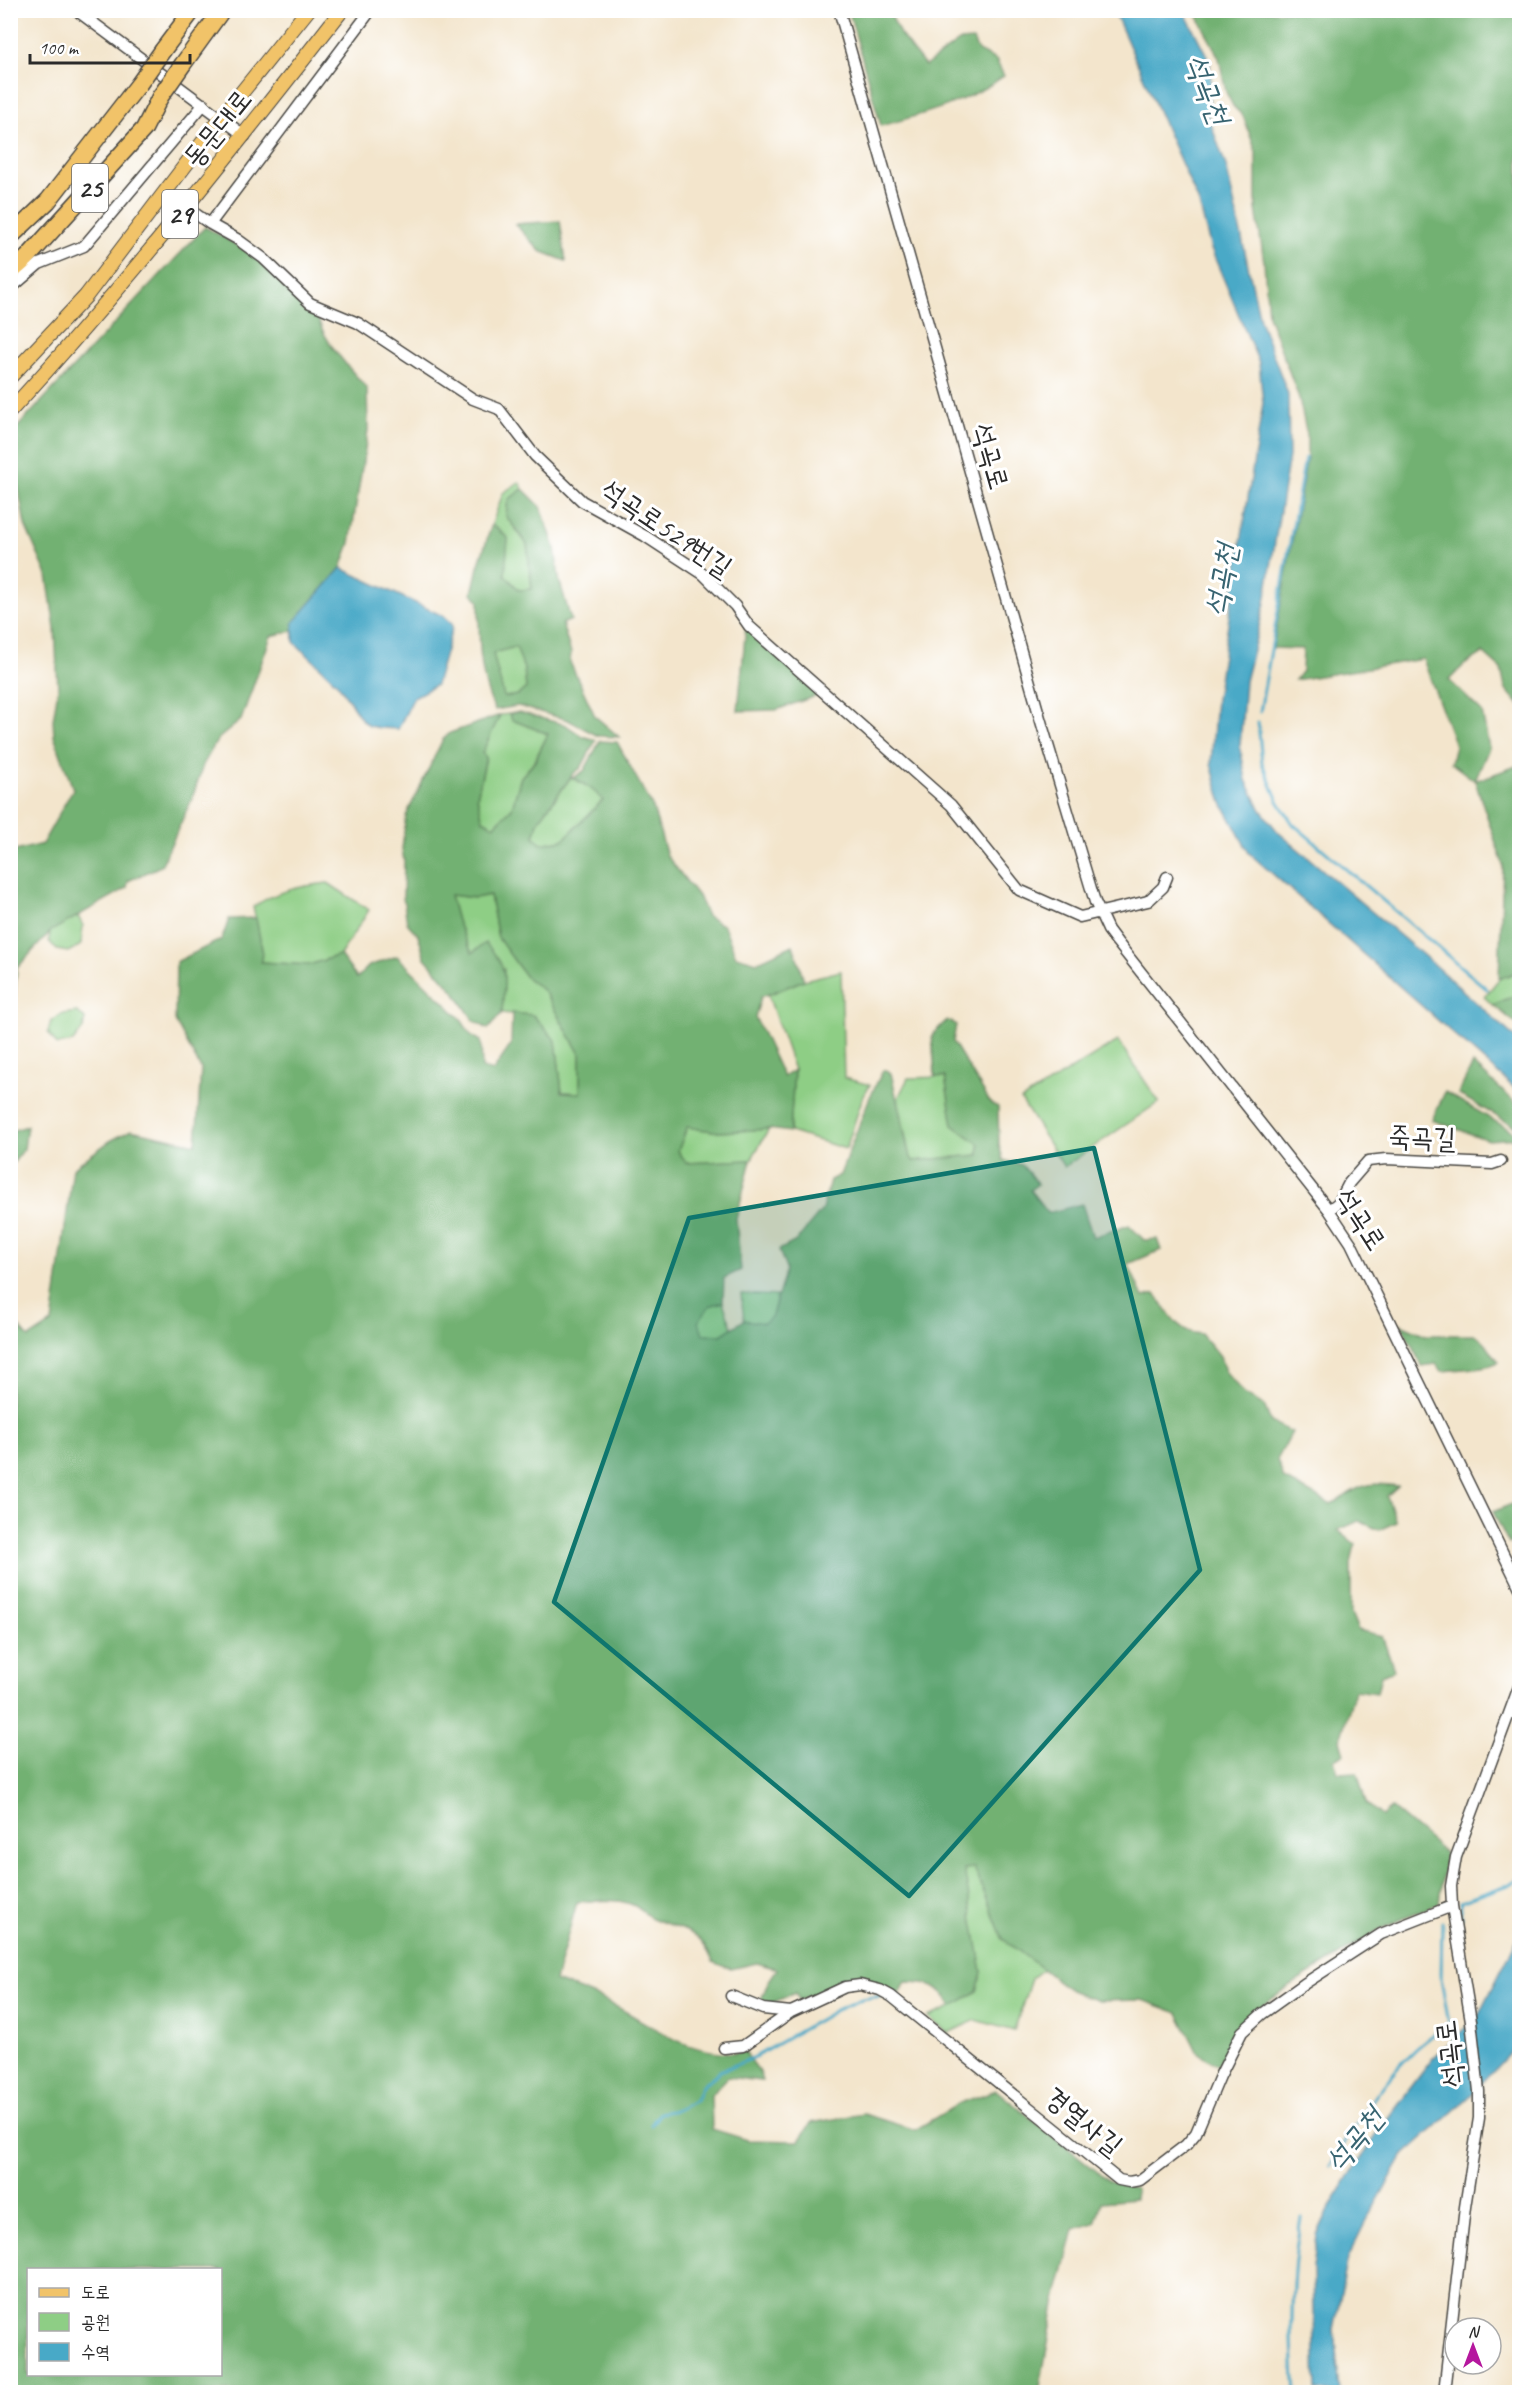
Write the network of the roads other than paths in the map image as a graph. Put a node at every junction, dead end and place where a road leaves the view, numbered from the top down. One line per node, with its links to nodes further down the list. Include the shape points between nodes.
1 (76, 10): 8 (street)
2 (193, 10): 13 (highway, 25, bridge, via 48,201)
3 (222, 10): 14 (highway, 25, bridge, via 160,97 144,129)
4 (308, 10): 9 (main road, 동문대로 / 29)
5 (342, 10): 10 (main road, 동문대로 / 29)
6 (371, 10): 12 (street)
7 (839, 10): 19 (street, 석곡로, via 1040,718)
8 (204, 104): 9 (street); 15 (street, via 84,246 39,264)
9 (222, 117): 10 (street); 16 (main road, 동문대로 / 29, via 86,296)
10 (245, 135): 11 (main road, 동문대로 / 29)
11 (186, 207): 12 (street, 석곡로529번길); 17 (main road, 동문대로 / 29, via 81,334)
12 (210, 224): 19 (street, 석곡로529번길, via 263,258 309,303 358,323 473,399 499,409 535,456 582,501 703,574 749,626 951,805 1019,890 1080,917)
13 (10, 237)
14 (10, 273)
15 (10, 289)
16 (10, 377)
17 (10, 411)
18 (1167, 876): 19 (street, via 1163,887 1148,901)
19 (1100, 913): 21 (street, 석곡로, via 1118,942)
20 (1501, 1161): 21 (street, 죽곡길, via 1368,1161)
21 (1329, 1210): 22 (street, 석곡로, via 1376,1289)
22 (1520, 1588)
23 (1520, 1684): 24 (street, 석곡로, via 1455,1857)
24 (1452, 1906): 26 (street, 경열사길, via 1381,1934 1262,2014 1242,2032 1196,2133 1161,2166 1140,2180 1129,2182 1119,2180 880,1990 860,1985 845,1987); 28 (street, 석곡로, via 1471,2020 1479,2118)
25 (730, 1996): 26 (street, via 763,2009)
26 (791, 2012): 27 (street, 경열사길, via 743,2046)
27 (724, 2048)
28 (1444, 2392)

